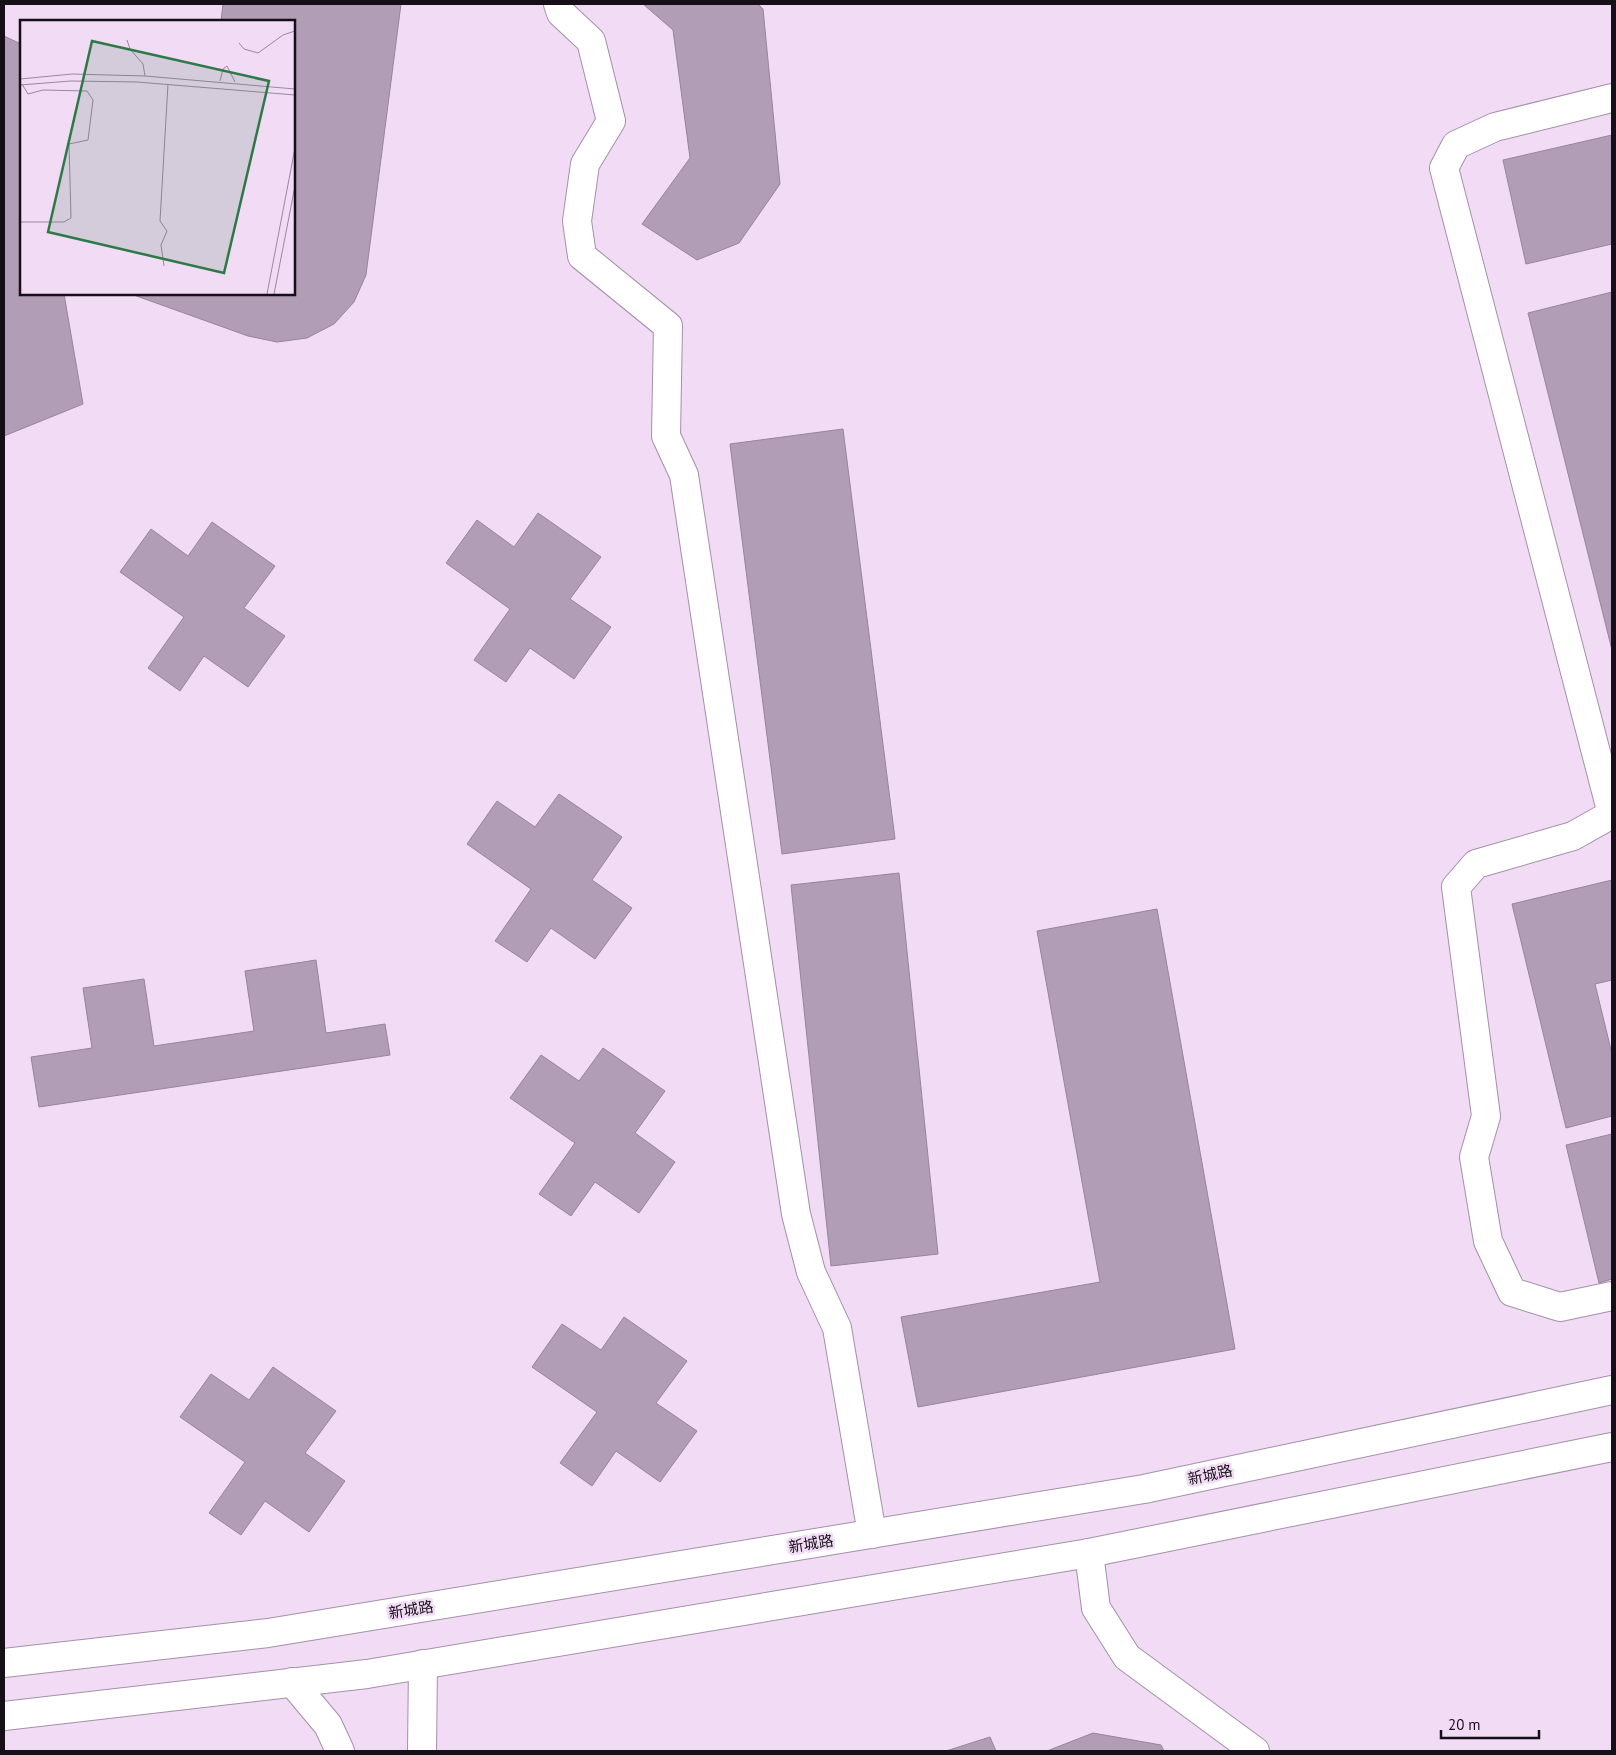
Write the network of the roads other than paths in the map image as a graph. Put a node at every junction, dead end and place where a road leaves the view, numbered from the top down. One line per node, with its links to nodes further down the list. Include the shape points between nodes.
1 (558, 4): 6 (main road, via 561,13 590,41 611,121 586,164 577,221 582,256 668,326 666,436 684,475 796,1214 811,1272 836,1328)
2 (1612, 98): 3 (main road, via 1495,127 1456,145 1444,168 1612,814 1573,836 1476,864 1456,887 1486,1116 1474,1157 1488,1241 1512,1292 1560,1307)
3 (1612, 1296)
4 (1612, 1390): 6 (main road, 新城路, via 1144,1489)
5 (1612, 1447): 7 (main road)
6 (872, 1534): 8 (main road, 新城路, via 268,1634)
7 (1089, 1553): 9 (main road); 14 (main road, via 1096,1608 1127,1657)
8 (4, 1663)
9 (423, 1664): 10 (main road); 13 (main road)
10 (292, 1682): 11 (main road); 12 (main road, via 328,1725)
11 (4, 1716)
12 (340, 1751)
13 (422, 1751)
14 (1255, 1751)

